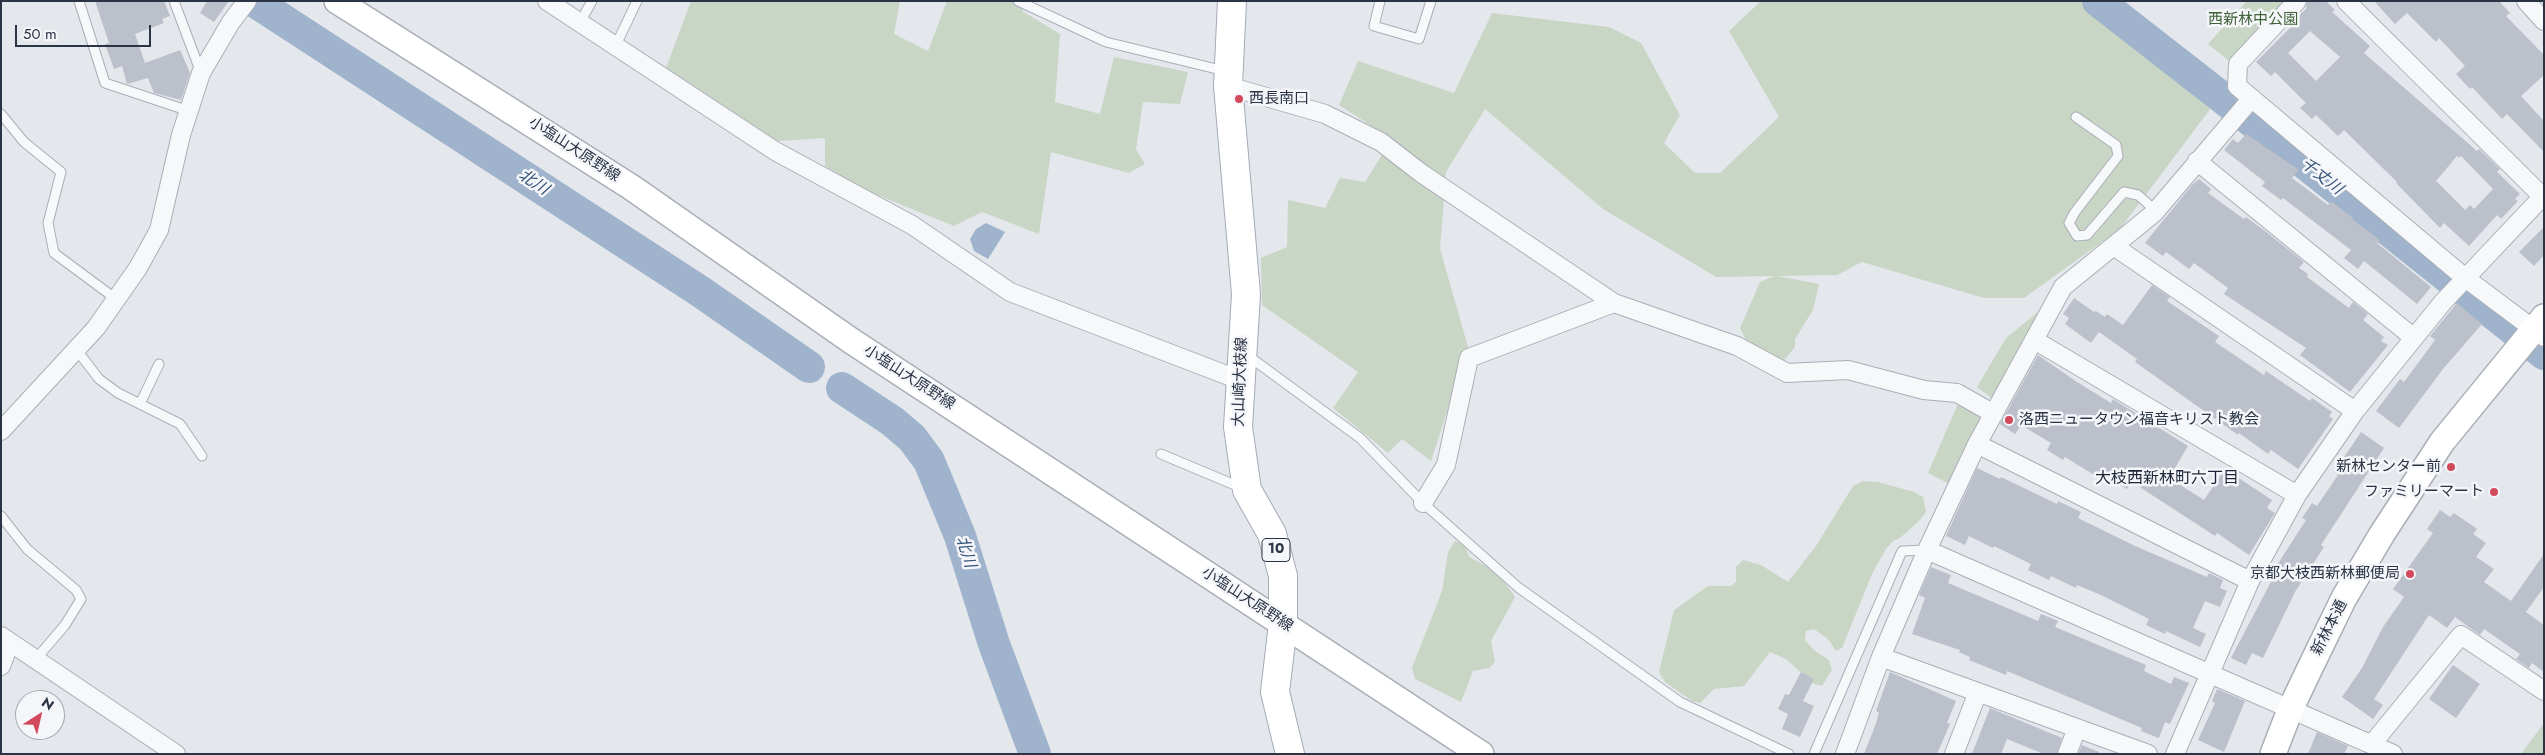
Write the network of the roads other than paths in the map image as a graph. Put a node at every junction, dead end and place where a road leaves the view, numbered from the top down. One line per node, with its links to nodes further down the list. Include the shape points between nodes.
1 (79, 1): 21 (lane, via 105,83)
2 (174, 1): 18 (lane)
3 (337, 1): 51 (main road, 小塩山大原野線, via 631,186 850,340)
4 (547, 1): 16 (street)
5 (592, 1): 16 (lane)
6 (638, 1): 17 (lane)
7 (1018, 1): 19 (lane, via 1106,42)
8 (1232, 1): 19 (main road, 大山崎大枝線 / 10)
9 (1380, 1): 10 (lane, via 1374,26 1419,39)
10 (1431, 1)
11 (2297, 1): 20 (street, via 2238,64 2237,86)
12 (2346, 1): 25 (street)
13 (2526, 1): 15 (street)
14 (245, 4): 18 (street)
15 (2544, 21)
16 (580, 22): 17 (street)
17 (615, 47): 37 (street, via 775,151 912,225 1010,292)
18 (201, 73): 21 (street)
19 (1227, 79): 30 (street, via 1325,114 1381,142 1421,173); 35 (main road, 大山崎大枝線 / 10, via 1246,294)
20 (2252, 98): 24 (street); 28 (street)
21 (189, 111): 29 (street, via 159,230)
22 (1, 114): 29 (lane, via 24,142 61,172 48,223 54,253)
23 (2076, 117): 26 (lane, via 2116,145 2118,156 2069,223 2076,236 2087,235 2124,192 2138,195)
24 (2197, 162): 26 (street); 32 (street)
25 (2543, 195): 28 (street)
26 (2156, 211): 27 (street)
27 (2115, 247): 33 (street, via 2063,288); 39 (street)
28 (2464, 277): 31 (street); 32 (street)
29 (116, 300): 34 (street)
30 (1614, 302): 40 (street, via 1737,346 1787,373 1848,370 1924,390 1957,393); 47 (street, via 1469,358 1446,465)
31 (2540, 328): 59 (main road, 新林本通, via 2515,352 2442,442 2344,598)
32 (2414, 338): 39 (street)
33 (2036, 341): 40 (street); 46 (street)
34 (76, 349): 38 (lane, via 99,379); 41 (street)
35 (1242, 351): 37 (main road, 大山崎大枝線 / 10); 47 (lane, via 1360,438)
36 (159, 364): 38 (lane)
37 (1242, 382): 45 (main road, 大山崎大枝線 / 10, via 1238,427)
38 (140, 404): 44 (lane, via 180,424)
39 (2355, 411): 46 (street)
40 (1994, 414): 42 (street)
41 (2, 429)
42 (1977, 444): 49 (street); 50 (street)
43 (1162, 454): 45 (lane)
44 (202, 456)
45 (1247, 490): 51 (main road, 大山崎大枝線 / 10, via 1272,534 1283,576)
46 (2297, 495): 50 (street)
47 (1424, 503): 65 (lane, via 1519,588 1680,702)
48 (1, 516): 54 (lane, via 27,550 76,590 81,599 65,625)
49 (1927, 550): 53 (street); 56 (street); 66 (lane, via 1902,551)
50 (2250, 581): 56 (street)
51 (1283, 624): 63 (main road, 大山崎大枝線 / 10, via 1275,692); 64 (main road, 小塩山大原野線)
52 (6, 639): 54 (street); 55 (street)
53 (1882, 657): 58 (street); 67 (street)
54 (36, 659): 62 (street)
55 (1, 666)
56 (2210, 674): 59 (street); 71 (street)
57 (2544, 691): 61 (street, via 2461,634)
58 (1978, 692): 60 (street); 68 (street)
59 (2290, 710): 61 (street); 72 (main road, 新林本通)
60 (2076, 728): 69 (street); 70 (street)
61 (2366, 747): 73 (street)
62 (176, 754)
63 (1290, 754)
64 (1481, 754)
65 (1789, 754)
66 (1814, 754)
67 (1845, 754)
68 (1954, 754)
69 (2066, 754)
70 (2148, 754)
71 (2175, 754)
72 (2273, 754)
73 (2394, 754)

